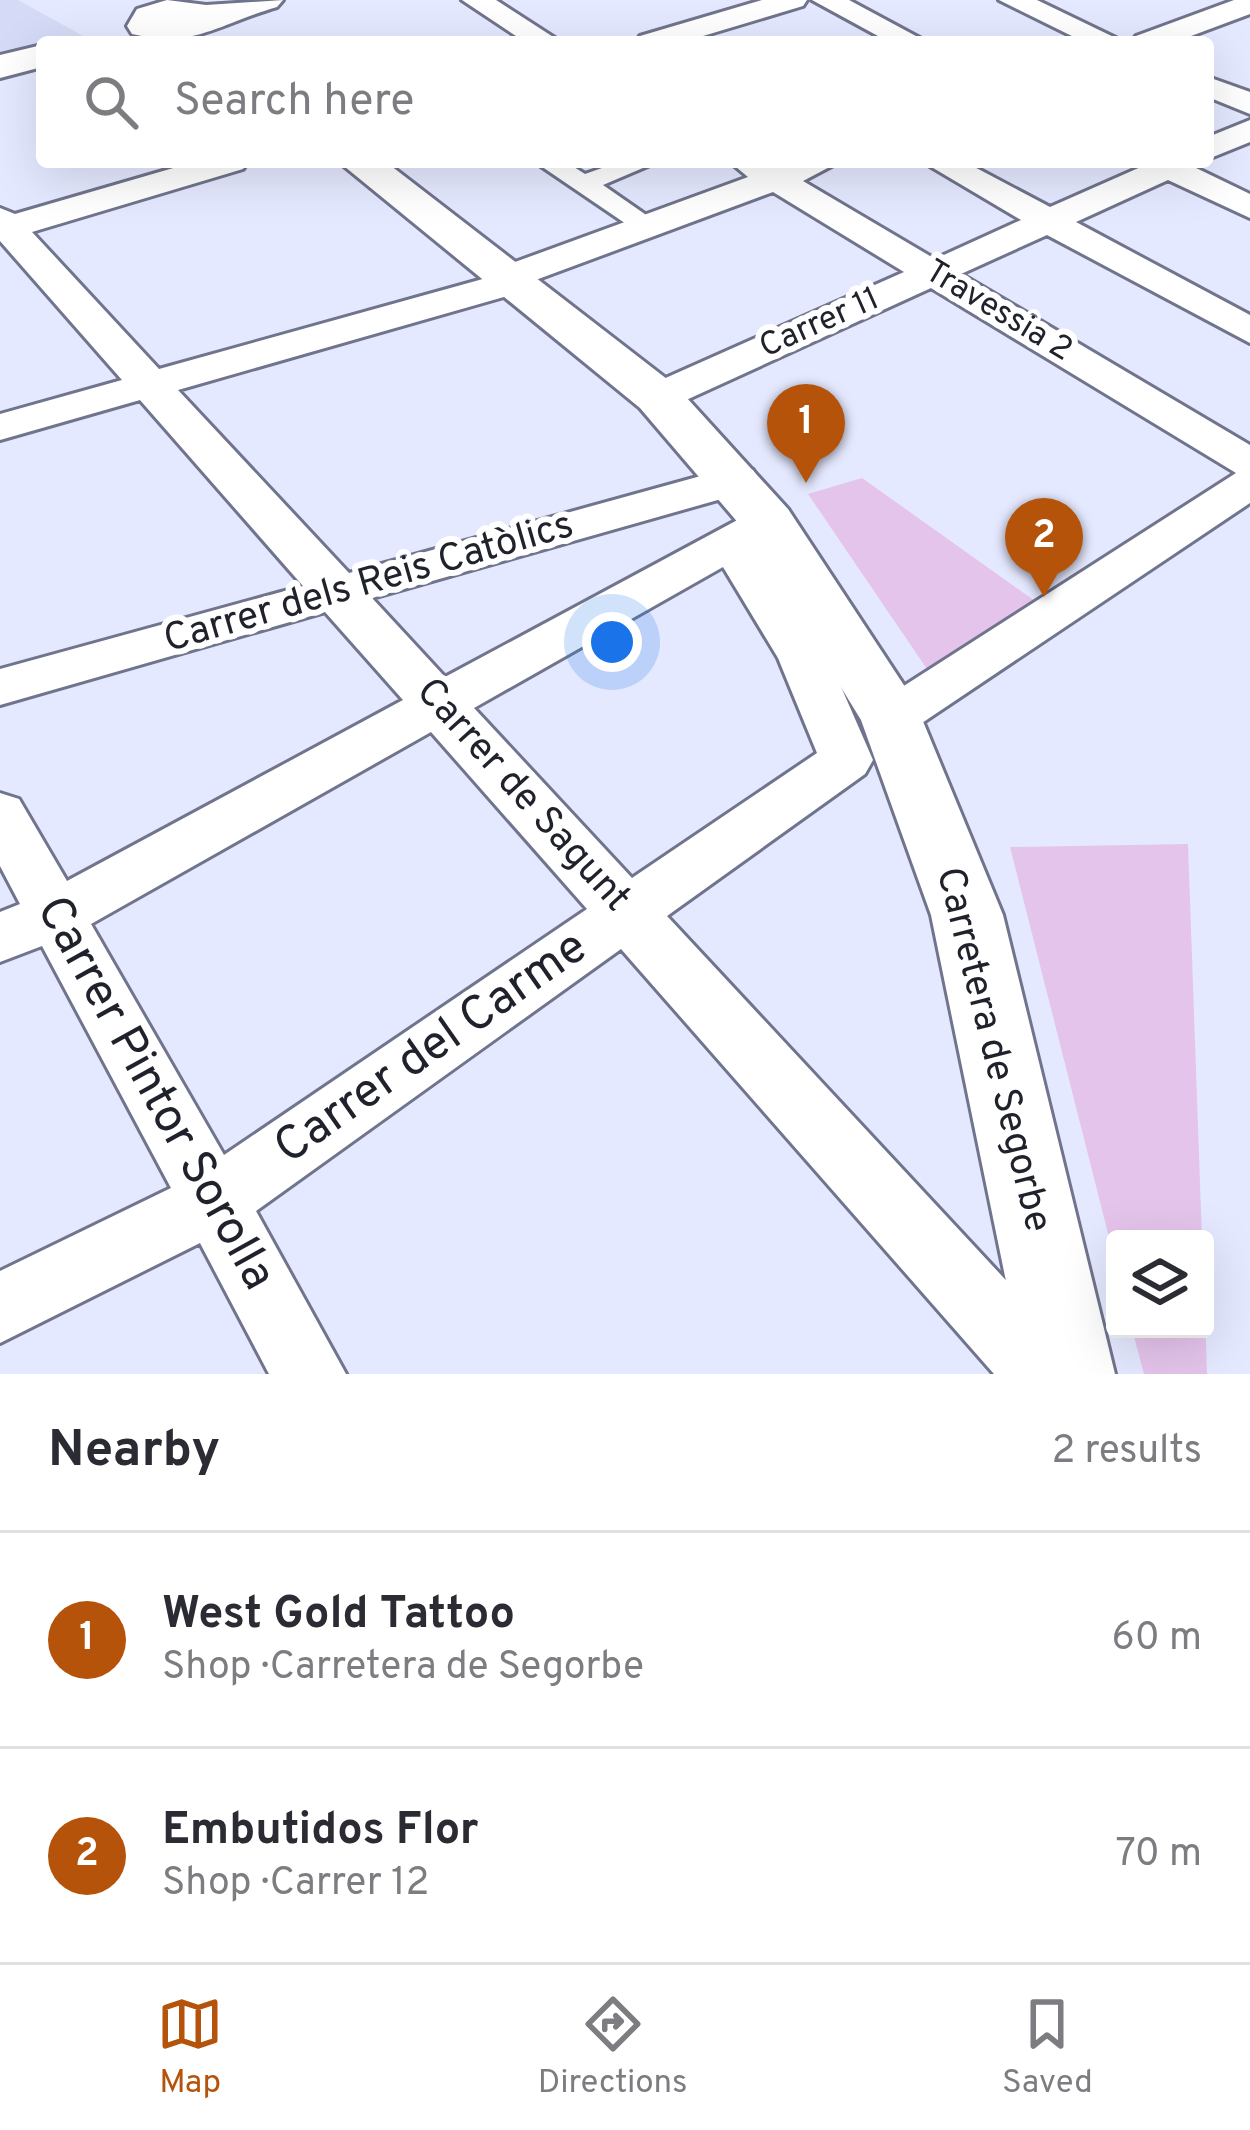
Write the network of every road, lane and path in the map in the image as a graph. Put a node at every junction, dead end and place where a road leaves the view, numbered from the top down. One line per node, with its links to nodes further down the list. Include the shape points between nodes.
1 (476, 0): 10 (street)
2 (793, 0): 9 (street)
3 (826, 0): 11 (street)
4 (1072, 0): 6 (street)
5 (1199, 0): 8 (street)
6 (1026, 6): 12 (street)
7 (661, 10): 9 (street)
8 (1243, 12): 13 (street)
9 (708, 35)
10 (536, 36)
11 (900, 36)
12 (1095, 36)
13 (1166, 36)
14 (36, 58): 15 (street)
15 (0, 67)
16 (1214, 89): 17 (street)
17 (1250, 104)
18 (1250, 130): 19 (street)
19 (1214, 146)
20 (210, 168): 31 (street)
21 (368, 168): 34 (street, Carretera de Segorbe)
22 (557, 168): 28 (street)
23 (627, 168): 28 (street)
24 (951, 168): 30 (street)
25 (1160, 168): 30 (street, Carrer 11)
26 (1176, 168): 29 (street)
27 (761, 171): 32 (street); 33 (street, Travessia 2)
28 (582, 184): 32 (street)
29 (1250, 207)
30 (1048, 221): 33 (street, Carrer 11); 35 (street)
31 (2, 226): 36 (street, Carrer de Sagunt)
32 (648, 226): 34 (street)
33 (933, 273): 37 (street, Carrer 11); 39 (street, Travessia 2)
34 (512, 279): 36 (street); 37 (street, Carretera de Segorbe)
35 (1250, 331)
36 (149, 385): 38 (street); 42 (street, Carrer de Sagunt)
37 (658, 397): 41 (street, Carretera de Segorbe)
38 (0, 427)
39 (1250, 463)
40 (1250, 482): 45 (street, Carrer del Carme)
41 (745, 515): 42 (street, Carrer dels Reis Catòlics); 44 (street); 45 (street, Carretera de Segorbe)
42 (337, 592): 43 (street, Carrer dels Reis Catòlics); 44 (street, Carrer de Sagunt)
43 (0, 687)
44 (438, 704): 47 (street, Carrer de Sagunt); 48 (street)
45 (869, 739): 47 (street, Carrer del Carme); 53 (street, Carretera de Segorbe, via 967,915)
46 (0, 814): 48 (street, Carrer Pintor Sorolla)
47 (627, 913): 49 (street, Carrer del Carme); 52 (street, Carrer de Sagunt)
48 (28, 926): 49 (street, Carrer Pintor Sorolla)
49 (214, 1202): 50 (street, Carrer del Carme); 51 (street, Carrer Pintor Sorolla)
50 (0, 1308)
51 (309, 1374)
52 (1043, 1374)
53 (1070, 1374)

